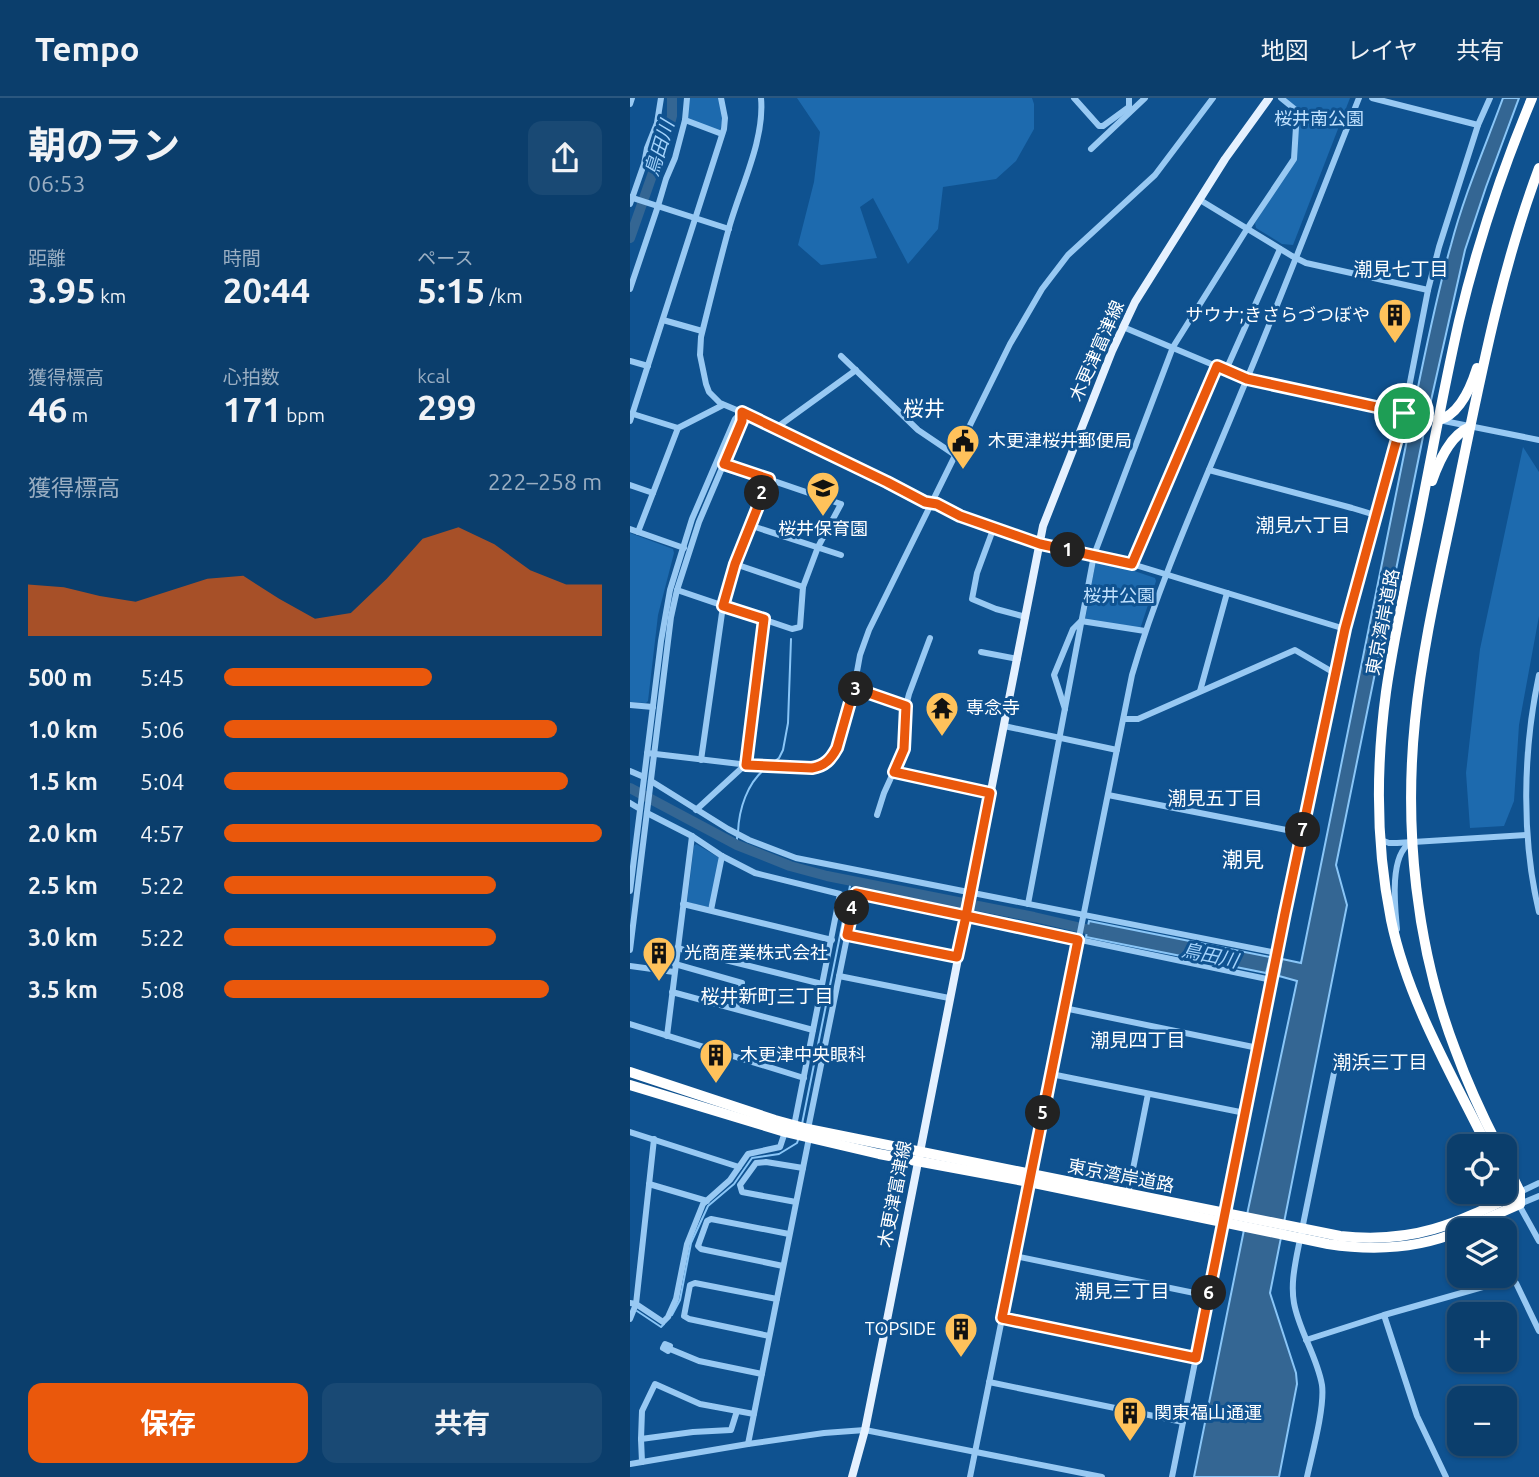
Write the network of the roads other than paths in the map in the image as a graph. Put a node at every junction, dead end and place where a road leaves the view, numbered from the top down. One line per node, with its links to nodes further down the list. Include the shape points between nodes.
1 (632, 98): 16 (street)
2 (661, 98): 22 (street)
3 (687, 98): 17 (street)
4 (721, 98): 19 (street)
5 (761, 98): 26 (street, via 759,131)
6 (1074, 98): 7 (street, via 1103,126 1129,107)
7 (1129, 98)
8 (1145, 98): 20 (street)
9 (1213, 98): 54 (street, via 1155,175 1068,255 1042,289)
10 (1269, 98): 23 (main road, 木更津富津線)
11 (1281, 98): 27 (street, via 1297,111 1294,159)
12 (1359, 98): 29 (street)
13 (1372, 98): 18 (street)
14 (1490, 98): 18 (street)
15 (1532, 98): 48 (highway, 東京湾岸道路, via 1480,246)
16 (630, 104)
17 (685, 120): 19 (street); 24 (street)
18 (1478, 125): 31 (street)
19 (722, 134): 25 (street)
20 (1091, 149)
21 (1539, 168): 32 (highway)
22 (632, 199): 24 (street)
23 (1200, 200): 27 (street); 34 (main road, 木更津富津線)
24 (657, 206): 25 (street); 30 (street)
25 (696, 218): 26 (street); 33 (street)
26 (729, 229): 35 (street)
27 (1247, 229): 28 (street); 36 (street)
28 (1280, 249): 29 (street); 42 (street)
29 (1296, 258): 31 (street); 43 (street)
30 (630, 289)
31 (1428, 290): 46 (street)
32 (1494, 314): 48 (highway, via 1471,386 1453,411); 50 (highway)
33 (663, 320): 35 (street); 39 (street)
34 (1123, 327): 36 (street); 66 (main road, 木更津富津線, via 1049,509)
35 (702, 331): 44 (street, via 700,355 706,384)
36 (1174, 347): 40 (street); 70 (street)
37 (841, 355): 41 (street)
38 (630, 361): 39 (street)
39 (648, 366): 47 (street)
40 (1217, 366): 42 (street); 72 (street)
41 (856, 370): 52 (street); 54 (street, via 918,430)
42 (1226, 370): 43 (street)
43 (1247, 379): 46 (street); 56 (street)
44 (723, 405): 45 (street); 51 (street)
45 (742, 412): 52 (street); 55 (street); 68 (street, via 692,519)
46 (1404, 413): 48 (street); 61 (street)
47 (632, 414): 49 (street); 51 (street)
48 (1439, 420): 50 (street); 65 (highway, 東京湾岸道路)
49 (630, 421)
50 (1471, 427): 53 (street); 65 (highway, via 1457,435 1441,458); 114 (highway, via 1417,703)
51 (678, 428): 59 (street)
52 (776, 428): 60 (street)
53 (1539, 440)
54 (956, 455): 60 (street)
55 (724, 464): 57 (street); 68 (street)
56 (1209, 470): 61 (street); 73 (street)
57 (769, 479): 62 (street); 67 (street, via 841,504)
58 (630, 485): 59 (street)
59 (653, 493): 64 (street)
60 (932, 503): 63 (street); 88 (street, via 869,630)
61 (1375, 515): 81 (street)
62 (749, 525): 67 (street); 71 (street)
63 (994, 527): 66 (street); 78 (street, via 972,598)
64 (634, 531): 68 (street)
65 (1416, 536): 113 (highway, 東京湾岸道路, via 1383,713)
66 (1040, 544): 70 (street); 78 (main road, 木更津富津線)
67 (818, 547): 69 (street); 74 (street)
68 (686, 549): 75 (street); 92 (street, via 670,590)
69 (841, 555)
70 (1094, 555): 72 (street); 80 (street)
71 (735, 564): 74 (street); 77 (street)
72 (1132, 564): 73 (street)
73 (1167, 575): 76 (street); 82 (street)
74 (803, 587): 79 (street, via 800,626)
75 (677, 590): 77 (street); 98 (street)
76 (1227, 593): 81 (street); 89 (street)
77 (723, 606): 79 (street); 99 (street)
78 (1026, 617): 85 (main road, 木更津富津線)
79 (764, 619): 100 (street)
80 (1081, 621): 82 (street); 93 (street); 93 (street, via 1073,629 1054,675)
81 (1345, 629): 86 (street)
82 (1145, 631): 94 (street)
83 (930, 638): 91 (street)
84 (981, 652): 85 (street)
85 (1018, 659): 95 (main road, 木更津富津線)
86 (1336, 674): 89 (street, via 1295,650); 110 (street)
87 (1539, 675): 111 (street, via 1530,736)
88 (854, 688): 91 (street); 100 (street, via 837,748 826,763 812,768)
89 (1200, 691): 94 (street, via 1138,719)
90 (630, 705): 92 (street)
91 (906, 706): 102 (street, via 904,749)
92 (653, 707): 98 (street)
93 (1066, 709): 96 (street)
94 (1124, 719): 97 (street)
95 (1004, 726): 96 (street); 104 (main road, 木更津富津線)
96 (1060, 738): 97 (street); 122 (street)
97 (1117, 750): 105 (street)
98 (651, 753): 99 (street); 103 (street)
99 (701, 760): 100 (street)
100 (746, 765): 107 (street)
101 (630, 771): 103 (street)
102 (894, 772): 104 (street); 109 (street)
103 (648, 779): 107 (street); 108 (street)
104 (990, 793): 118 (main road, 木更津富津線)
105 (1108, 795): 110 (street); 125 (street)
106 (630, 803): 108 (street)
107 (696, 810): 118 (street, via 749,840 796,858)
108 (644, 811): 112 (street); 116 (street)
109 (877, 815)
110 (1302, 833): 132 (street)
111 (1527, 835): 114 (street); 124 (street)
112 (692, 836): 115 (street); 121 (street)
113 (1381, 841): 114 (street); 134 (highway, 東京湾岸道路, via 1389,911)
114 (1412, 842): 134 (street, via 1402,852 1394,886); 159 (highway, via 1431,970 1455,1051)
115 (722, 856): 119 (street, via 755,873); 123 (street)
116 (635, 865): 117 (street); 131 (street)
117 (630, 891)
118 (970, 893): 122 (street); 126 (main road, 木更津富津線)
119 (840, 894): 120 (street); 128 (street)
120 (855, 896): 126 (street); 127 (street)
121 (683, 904): 123 (street); 130 (street)
122 (1028, 904): 125 (street)
123 (711, 911): 128 (street)
124 (1539, 912)
125 (1083, 915): 129 (street); 132 (street)
126 (966, 916): 129 (street); 133 (main road, 木更津富津線)
127 (847, 935): 133 (street); 137 (street)
128 (832, 940): 139 (street)
129 (1078, 940): 138 (street); 142 (street)
130 (677, 947): 136 (street); 139 (street)
131 (630, 950)
132 (1277, 955): 138 (street)
133 (957, 957): 141 (main road, 木更津富津線)
134 (1401, 957): 158 (highway, 東京湾岸道路, via 1423,1017)
135 (630, 966): 136 (street)
136 (675, 968): 140 (street); 143 (street, via 742,983)
137 (839, 976): 141 (street); 157 (street)
138 (1272, 978): 147 (street)
139 (822, 984): 145 (street)
140 (672, 992): 143 (street); 146 (street)
141 (949, 998): 161 (main road, 木更津富津線)
142 (1064, 1008): 147 (street); 150 (street)
143 (736, 1009): 145 (street)
144 (630, 1024): 146 (street)
145 (813, 1030): 151 (street)
146 (667, 1036): 151 (street)
147 (1258, 1048): 154 (street)
148 (1336, 1058): 178 (street)
149 (630, 1072): 155 (highway, 東京湾岸道路)
150 (1051, 1074): 153 (street); 164 (street)
151 (804, 1079): 155 (street)
152 (630, 1085): 155 (highway, 東京湾岸道路)
153 (1149, 1094): 154 (street); 168 (street)
154 (1245, 1113): 175 (street)
155 (790, 1129): 157 (highway, 東京湾岸道路); 162 (street, via 780,1147 748,1153)
156 (630, 1132): 160 (street)
157 (809, 1133): 161 (highway, 東京湾岸道路); 163 (street)
158 (1481, 1134)
159 (1493, 1134)
160 (654, 1139): 162 (street); 166 (street)
161 (919, 1157): 164 (highway, 東京湾岸道路); 199 (main road, 木更津富津線)
162 (740, 1167): 171 (street)
163 (803, 1168): 172 (street); 172 (street, via 756,1163 740,1185 742,1192)
164 (1030, 1178): 168 (highway, 東京湾岸道路); 175 (highway, 東京湾岸道路); 181 (street)
165 (1539, 1183): 167 (street)
166 (649, 1184): 171 (street); 185 (street)
167 (1517, 1193)
168 (1128, 1194): 175 (highway, 東京湾岸道路)
169 (1539, 1196): 174 (street)
170 (1517, 1198): 174 (highway)
171 (707, 1201): 185 (street, via 687,1244 668,1317 663,1322)
172 (796, 1202): 177 (street)
173 (1493, 1204): 178 (highway, 東京湾岸道路, via 1443,1227 1406,1236)
174 (1520, 1205): 176 (highway, 東京湾岸道路); 180 (street)
175 (1224, 1218): 178 (highway, 東京湾岸道路); 183 (street)
176 (1490, 1218)
177 (789, 1234): 182 (street); 182 (street, via 711,1219 698,1246)
178 (1301, 1234): 179 (highway, 東京湾岸道路, via 1345,1247 1381,1248); 191 (street, via 1292,1291)
179 (1447, 1235)
180 (1539, 1241)
181 (1015, 1256): 183 (street); 187 (street)
182 (783, 1266): 184 (street)
183 (1209, 1296): 193 (street)
184 (777, 1299): 190 (street); 190 (street, via 690,1285 684,1316 689,1320)
185 (633, 1303): 188 (street)
186 (1384, 1315): 189 (street, via 1511,1279); 191 (street); 210 (street, via 1417,1416)
187 (1002, 1318): 193 (street); 195 (street)
188 (630, 1319)
189 (1539, 1331)
190 (769, 1336): 194 (street)
191 (1307, 1340): 209 (street, via 1322,1388)
192 (670, 1349): 194 (street, via 699,1361)
193 (1196, 1358): 198 (street)
194 (762, 1374): 197 (street)
195 (989, 1382): 198 (street); 202 (street)
196 (737, 1411): 197 (street); 200 (street, via 731,1430); 200 (street, via 700,1405 654,1384 642,1411)
197 (754, 1413): 201 (street)
198 (1183, 1422): 208 (street)
199 (865, 1430): 201 (street); 202 (street); 205 (main road, 木更津富津線)
200 (641, 1439): 203 (street)
201 (748, 1444): 203 (street)
202 (975, 1452): 206 (street); 207 (street)
203 (642, 1462): 204 (street)
204 (630, 1464)
205 (852, 1477)
206 (970, 1477)
207 (1102, 1477)
208 (1172, 1477)
209 (1307, 1477)
210 (1446, 1477)

